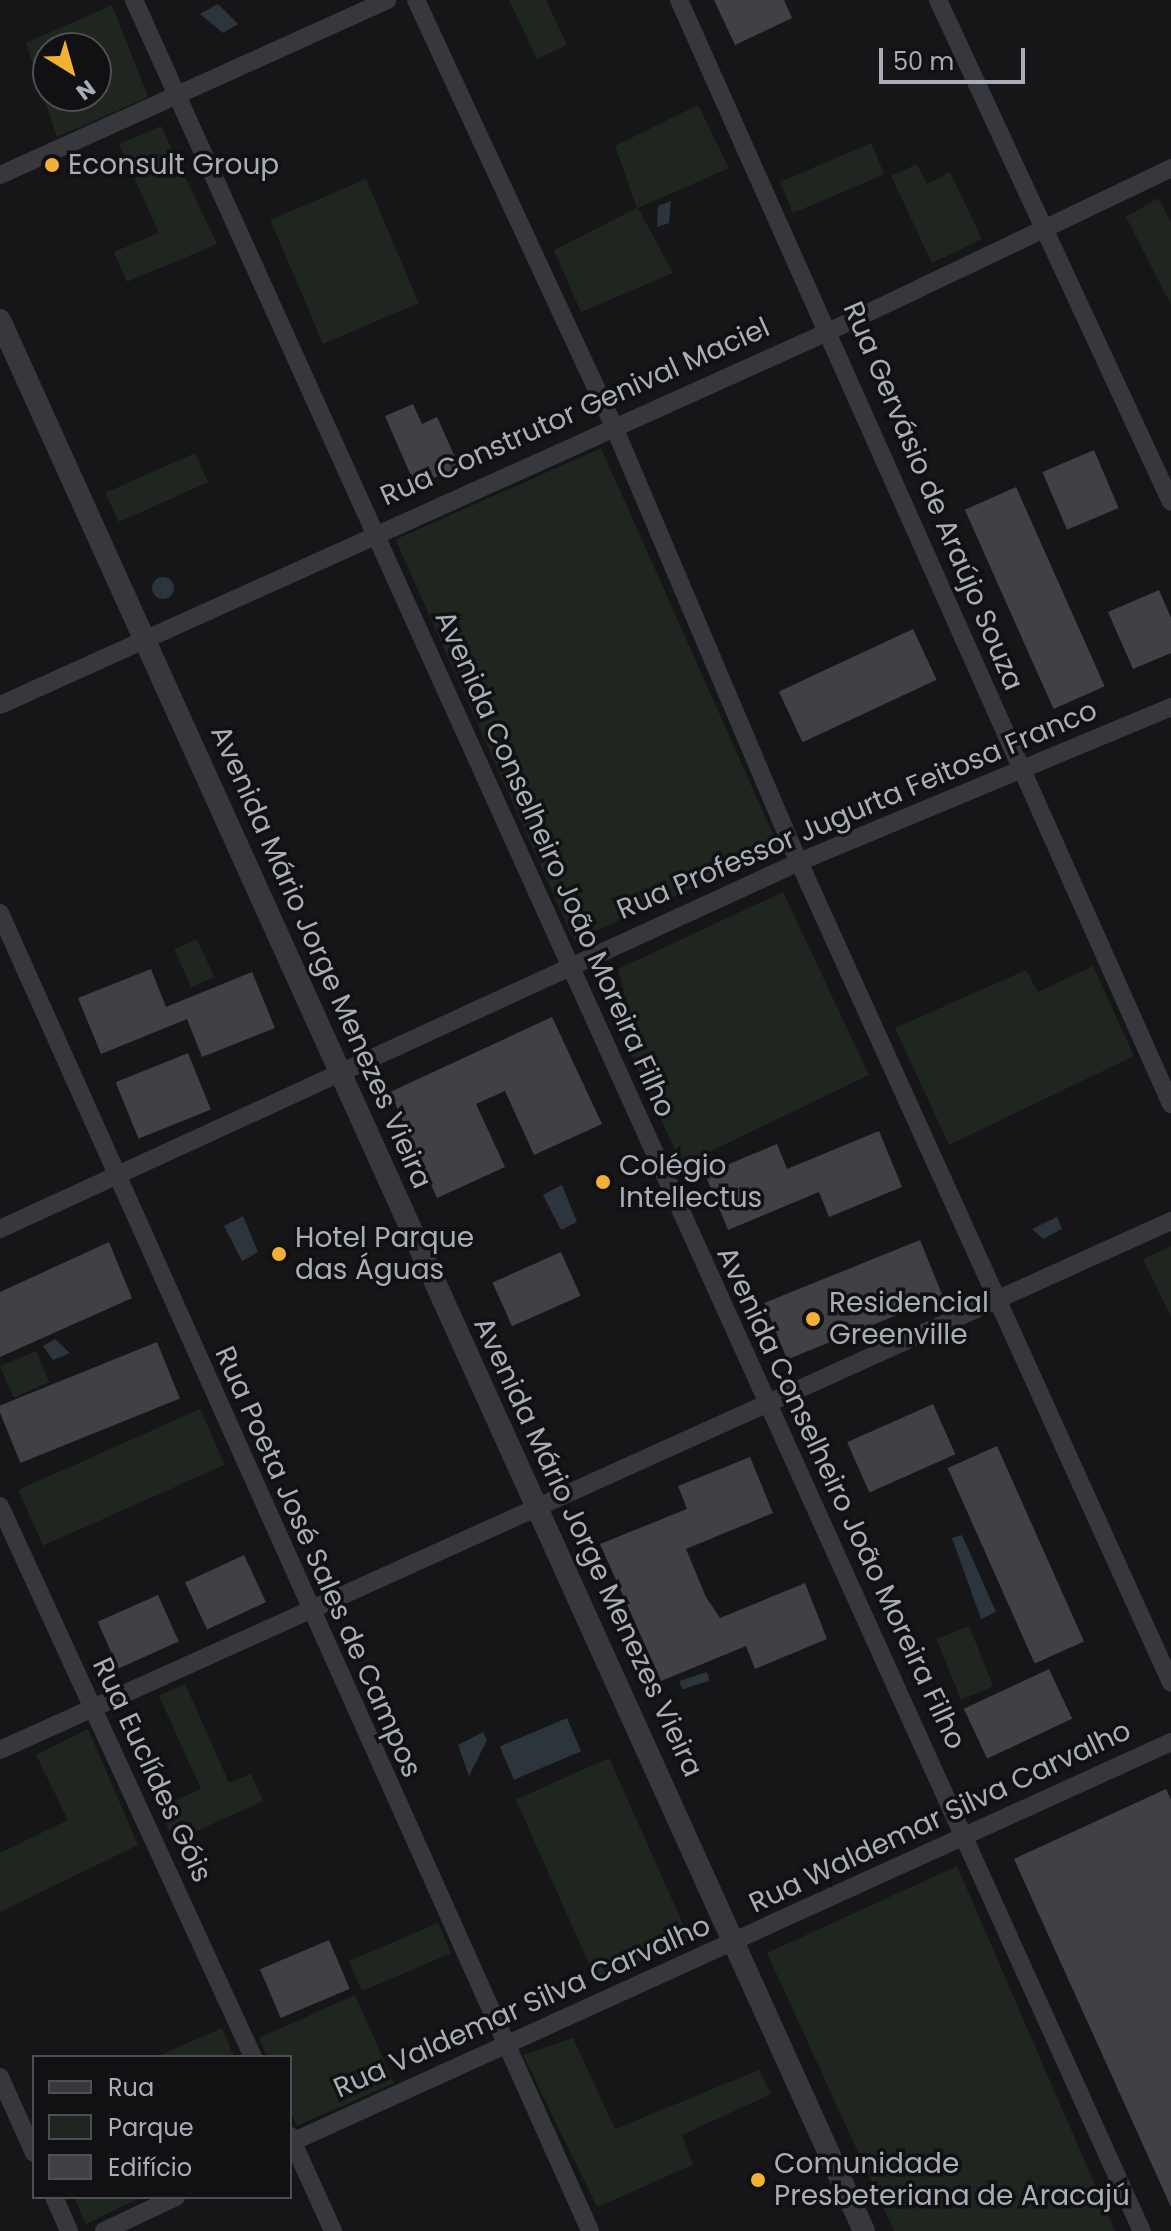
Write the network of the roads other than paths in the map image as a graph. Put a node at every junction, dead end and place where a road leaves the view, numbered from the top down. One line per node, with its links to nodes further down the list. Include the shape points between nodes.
1 (134, 0): 6 (street, Avenida Conselheiro João Moreira Filho)
2 (387, 0): 6 (street)
3 (416, 0): 12 (street)
4 (679, 0): 11 (street, Rua Gervásio de Araújo Souza)
5 (938, 0): 9 (street)
6 (175, 97): 8 (street); 14 (street, Avenida Conselheiro João Moreira Filho)
7 (1171, 168): 9 (street, Rua Construtor Genival Maciel)
8 (0, 175)
9 (1042, 227): 11 (street, Rua Construtor Genival Maciel); 13 (street)
10 (0, 320): 15 (street, Avenida Mário Jorge Menezes Vieira)
11 (832, 330): 12 (street, Rua Construtor Genival Maciel); 18 (street, Rua Gervásio de Araújo Souza)
12 (614, 427): 14 (street, Rua Construtor Genival Maciel); 19 (street)
13 (1171, 502)
14 (378, 529): 15 (street, Rua Construtor Genival Maciel); 21 (street, Avenida Conselheiro João Moreira Filho)
15 (146, 638): 16 (street, Rua Construtor Genival Maciel); 22 (street, Avenida Mário Jorge Menezes Vieira)
16 (0, 705)
17 (1171, 707): 18 (street, Rua Professor Jugurta Feitosa Franco)
18 (1019, 767): 19 (street, Rua Professor Jugurta Feitosa Franco); 23 (street, Rua Gervásio de Araújo Souza)
19 (799, 862): 21 (street, Rua Professor Jugurta Feitosa Franco); 27 (street)
20 (0, 913): 24 (street, Rua Poeta José Sales de Campos)
21 (566, 967): 22 (street, Rua Professor Jugurta Feitosa Franco); 28 (street, Avenida Conselheiro João Moreira Filho)
22 (339, 1072): 24 (street, Rua Professor Jugurta Feitosa Franco); 30 (street, Avenida Mário Jorge Menezes Vieira)
23 (1171, 1104)
24 (113, 1177): 26 (street, Rua Professor Jugurta Feitosa Franco); 31 (street, Rua Poeta José Sales de Campos)
25 (1171, 1221): 27 (street)
26 (0, 1229)
27 (998, 1298): 28 (street); 32 (street)
28 (770, 1406): 30 (street); 36 (street, Avenida Conselheiro João Moreira Filho)
29 (0, 1506): 33 (street, Rua Euclídes Góis)
30 (539, 1509): 31 (street); 37 (street, Avenida Mário Jorge Menezes Vieira)
31 (310, 1612): 33 (street); 38 (street, Rua Poeta José Sales de Campos)
32 (1171, 1683)
33 (92, 1708): 35 (street); 39 (street, Rua Euclídes Góis)
34 (1171, 1742): 36 (street, Rua Waldemar Silva Carvalho)
35 (0, 1750)
36 (964, 1836): 37 (street, Rua Waldemar Silva Carvalho); 51 (street, Avenida Conselheiro João Moreira Filho)
37 (733, 1943): 38 (street, Rua Valdemar Silva Carvalho); 50 (street, Avenida Mário Jorge Menezes Vieira)
38 (504, 2042): 41 (street, Rua Valdemar Silva Carvalho); 49 (street, Rua Poeta José Sales de Campos)
39 (252, 2055)
40 (0, 2077): 43 (street)
41 (292, 2140)
42 (292, 2142): 48 (street)
43 (32, 2149)
44 (55, 2199): 46 (street)
45 (172, 2199): 47 (street)
46 (69, 2231)
47 (104, 2231)
48 (333, 2231)
49 (590, 2231)
50 (864, 2231)
51 (1142, 2231)

